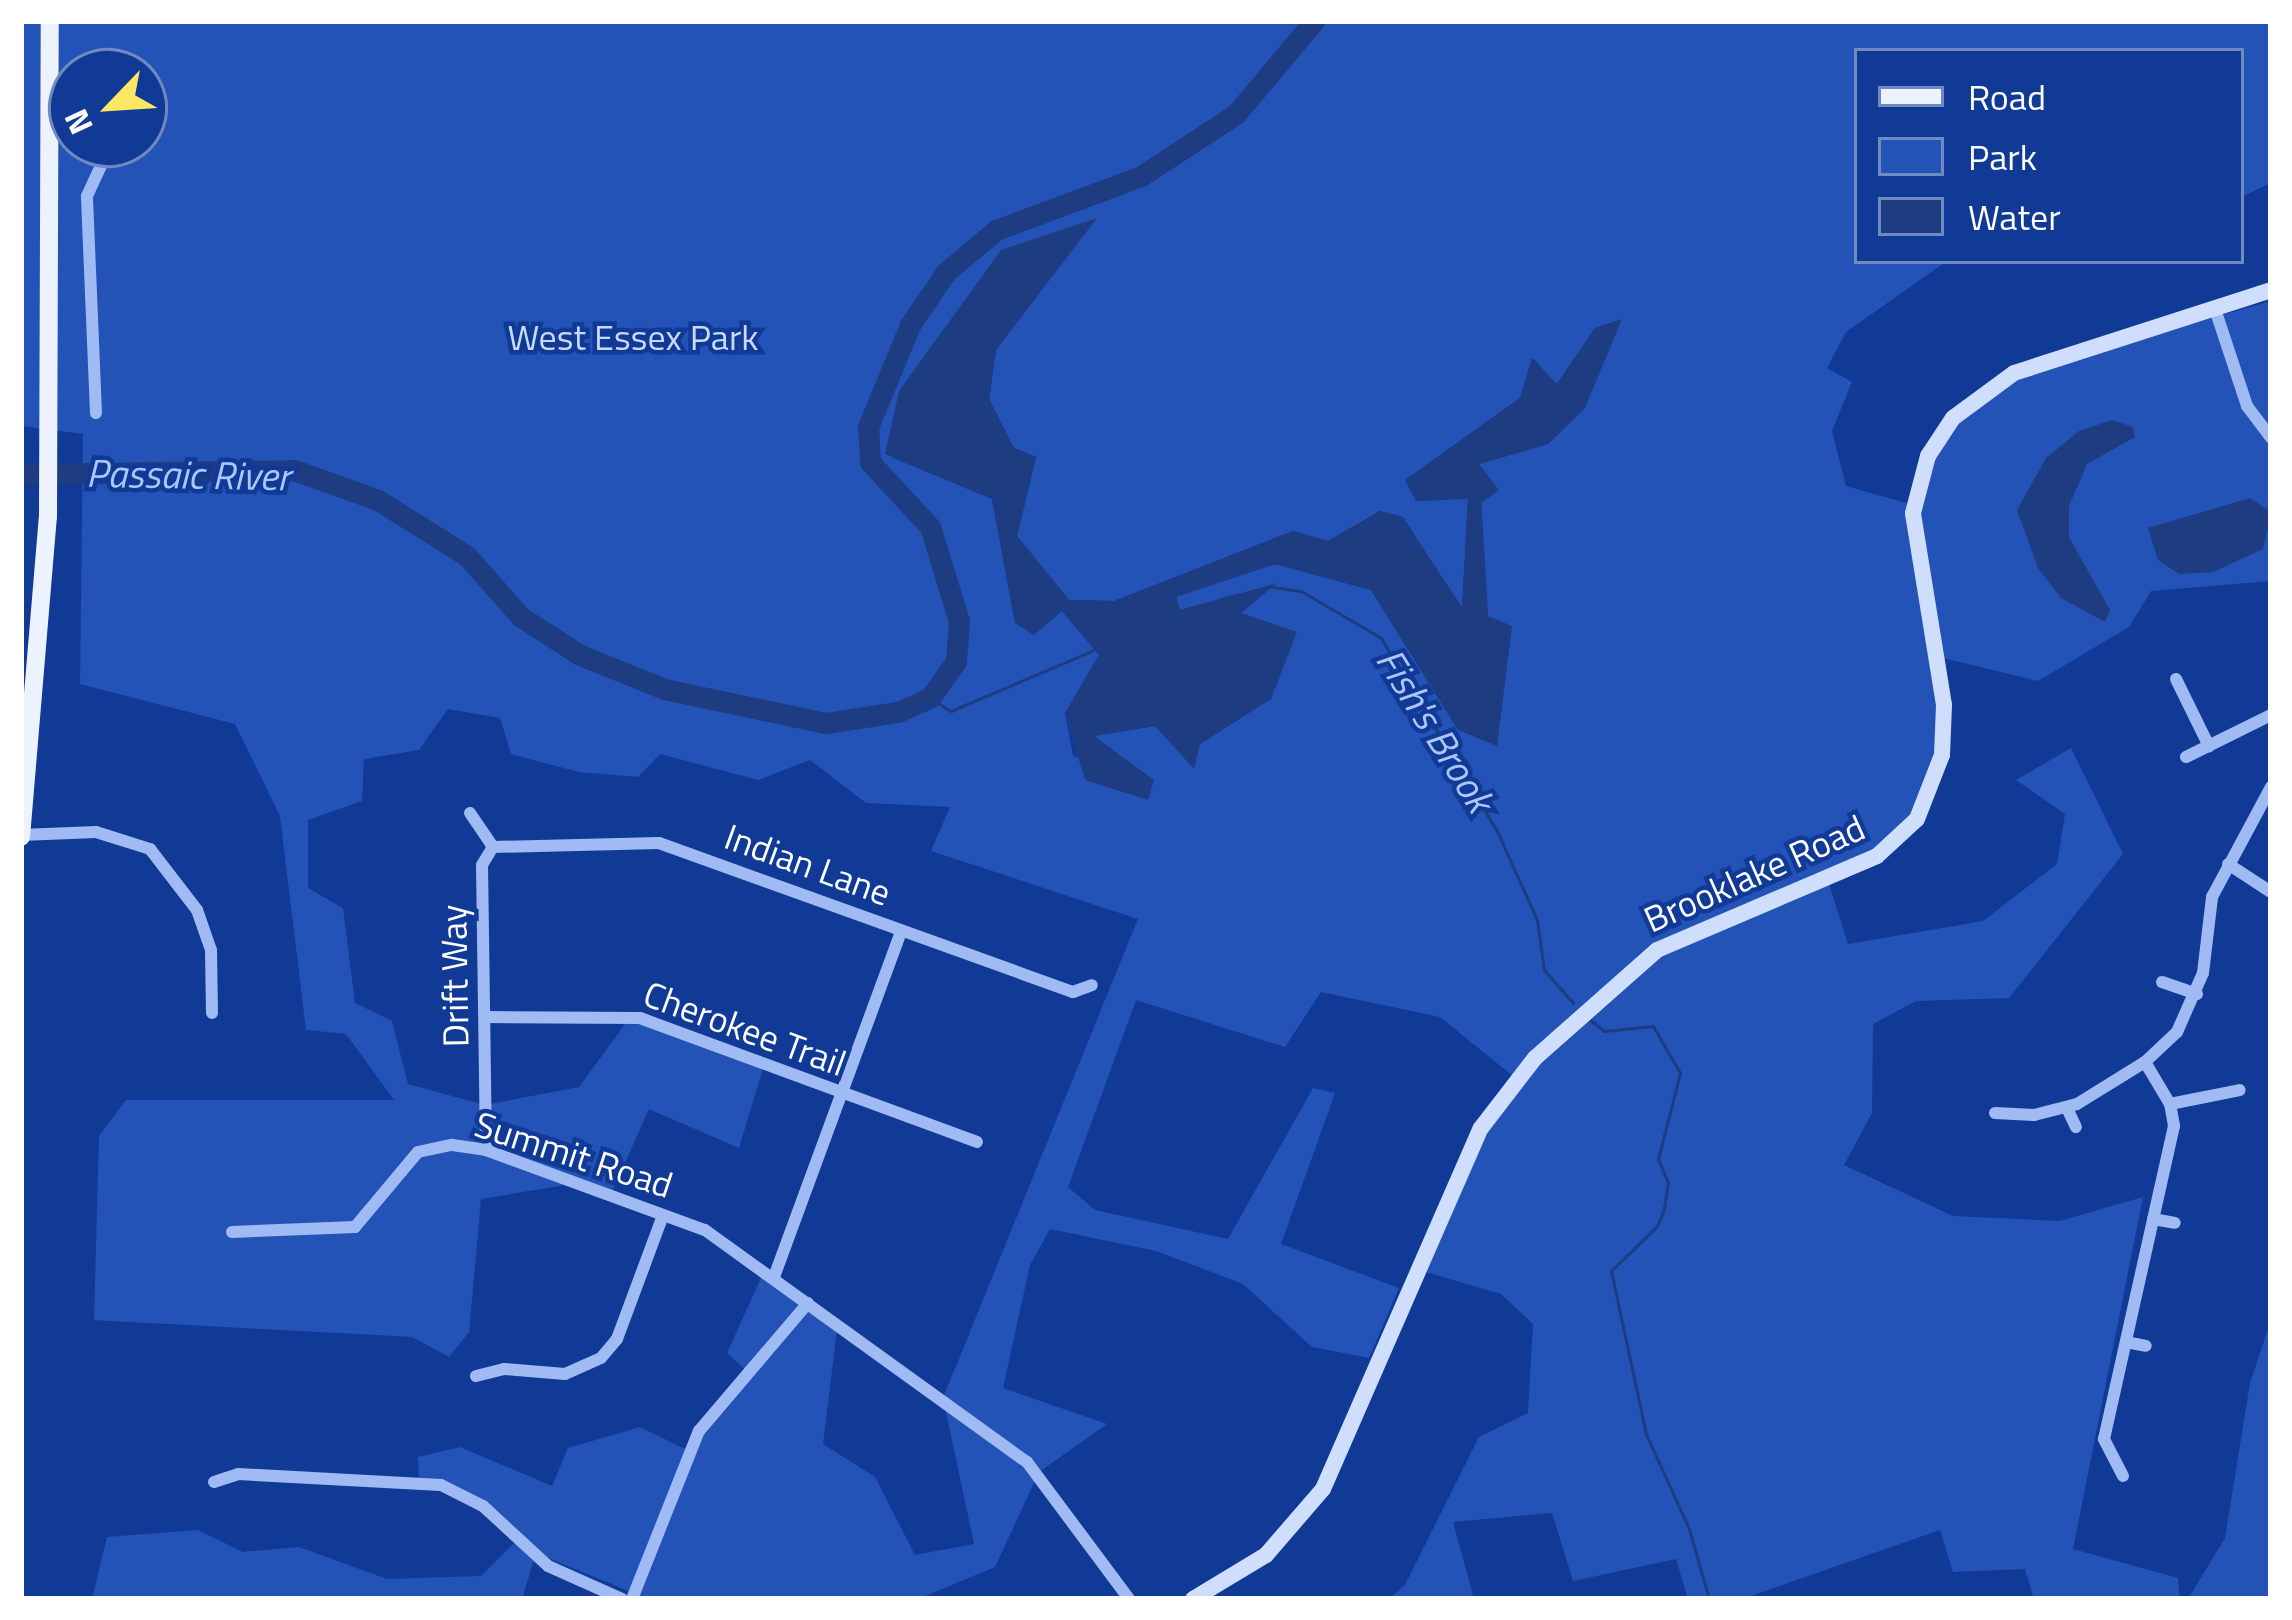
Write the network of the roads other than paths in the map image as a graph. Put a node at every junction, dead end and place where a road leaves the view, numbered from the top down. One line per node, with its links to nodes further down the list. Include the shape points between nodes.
1 (50, 168): 13 (main road, via 48,517)
2 (100, 168): 5 (street, via 87,196)
3 (2271, 290): 4 (street, Brooklake Road)
4 (2215, 309): 6 (street, via 2247,406); 46 (street, Brooklake Road, via 2014,374 1952,418 1920,476 1913,513 1945,728 1917,819 1877,856 1657,950 1534,1058 1481,1128 1323,1489 1266,1555)
5 (95, 413)
6 (2271, 438)
7 (2176, 680): 9 (street)
8 (2271, 715): 9 (street)
9 (2209, 746): 10 (street)
10 (2186, 757)
11 (2271, 787): 15 (street)
12 (470, 813): 14 (street)
13 (21, 836): 21 (street, via 96,832 150,849 197,910 211,950)
14 (494, 847): 17 (street, Indian Lane, via 658,843); 22 (street, Drift Way, via 482,865)
15 (2228, 864): 16 (street); 20 (street, via 2208,914)
16 (2271, 892)
17 (901, 931): 19 (street, Indian Lane, via 1072,992); 25 (street)
18 (2162, 982): 20 (street)
19 (1092, 985)
20 (2197, 994): 23 (street, via 2176,1032)
21 (212, 1013)
22 (486, 1017): 25 (street, Cherokee Trail, via 625,1015); 31 (street, Drift Way)
23 (2145, 1063): 26 (street); 27 (street)
24 (2240, 1090): 26 (street)
25 (842, 1094): 30 (street, Cherokee Trail); 36 (street)
26 (2170, 1104): 33 (street, via 2174,1126)
27 (2067, 1108): 28 (street); 29 (street)
28 (1995, 1113)
29 (2076, 1127)
30 (976, 1142)
31 (486, 1150): 32 (street, Summit Road); 35 (street, Summit Road, via 418,1152 363,1222 343,1232)
32 (663, 1215): 36 (street, Summit Road, via 716,1235); 40 (street, via 617,1339 601,1358 566,1374 504,1369)
33 (2153, 1219): 34 (street); 38 (street)
34 (2175, 1223)
35 (232, 1232)
36 (774, 1276): 37 (street, Summit Road)
37 (808, 1303): 44 (street, via 700,1431); 45 (street, via 1028,1462)
38 (2126, 1342): 39 (street); 41 (street, via 2104,1438)
39 (2146, 1346)
40 (476, 1376)
41 (2122, 1476)
42 (214, 1481): 43 (street, via 238,1474 441,1485 483,1506 548,1566)
43 (622, 1599)
44 (632, 1599)
45 (1129, 1599)
46 (1193, 1599)

